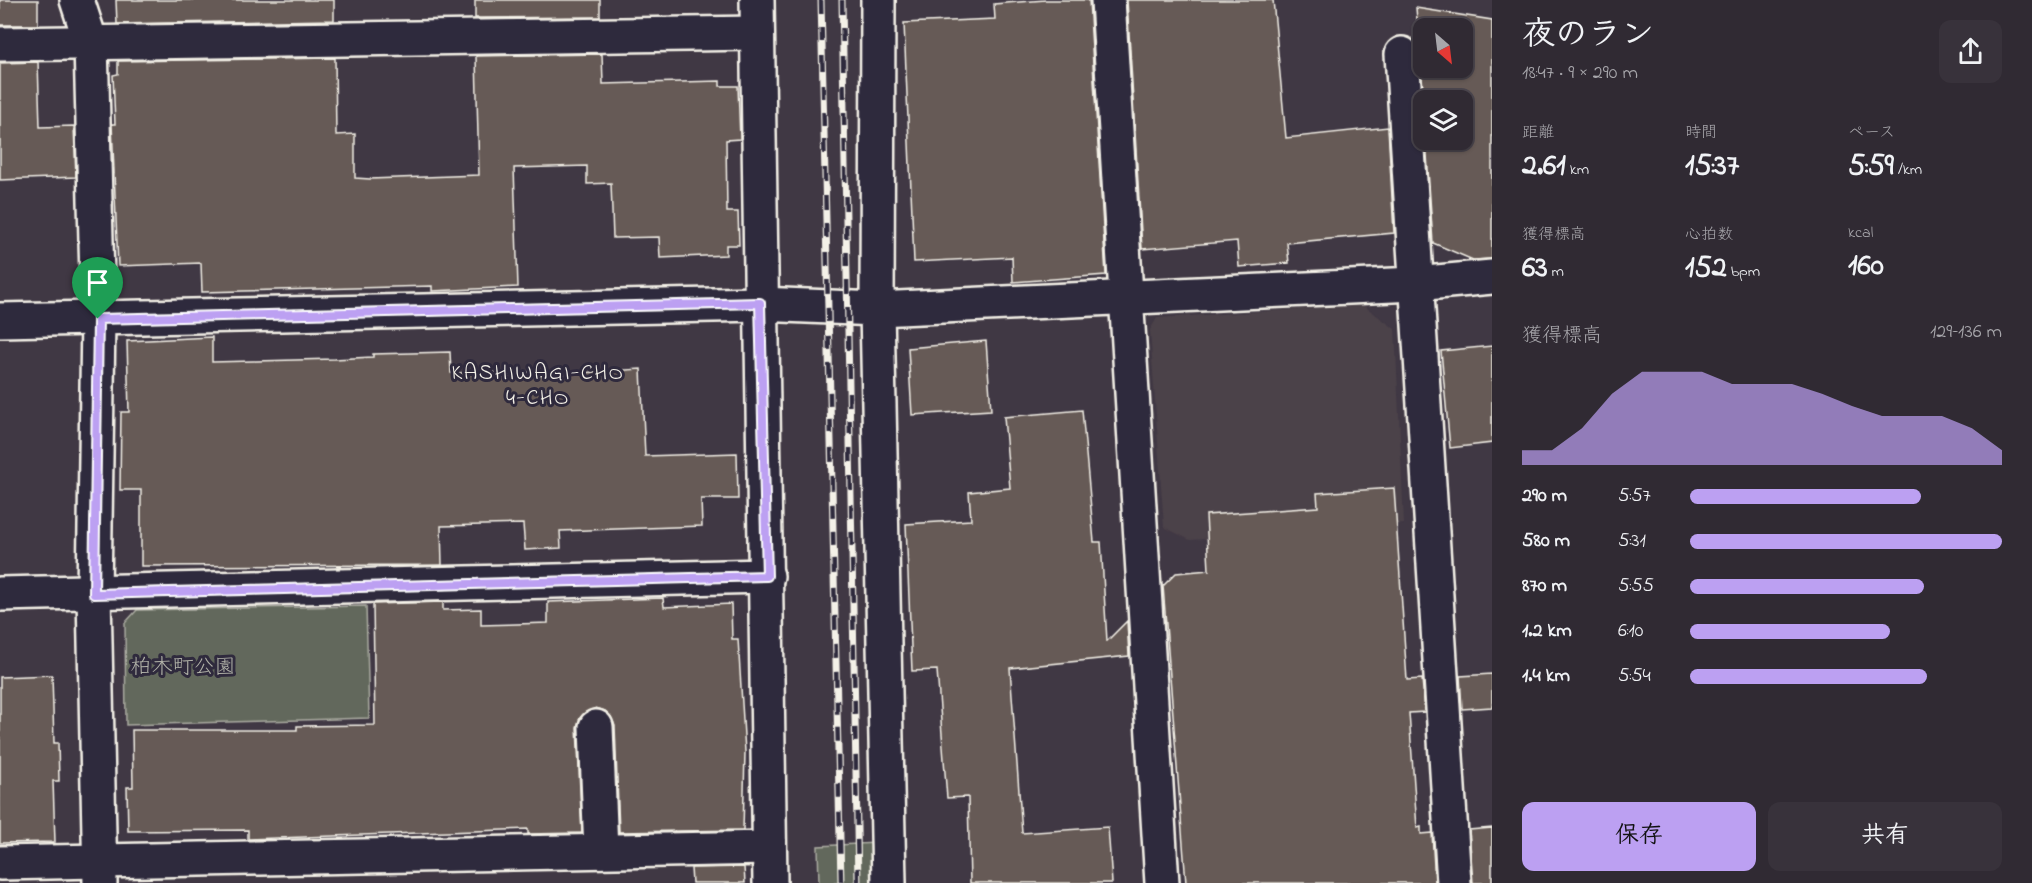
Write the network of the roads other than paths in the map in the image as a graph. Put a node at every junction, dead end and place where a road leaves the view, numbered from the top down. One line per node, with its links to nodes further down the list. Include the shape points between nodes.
1 (77, 0): 6 (street)
2 (757, 0): 5 (street)
3 (878, 0): 13 (street)
4 (1108, 0): 11 (street)
5 (757, 33): 6 (street); 12 (street)
6 (91, 43): 7 (street); 14 (street)
7 (0, 44)
8 (1402, 54): 10 (street)
9 (1492, 278): 10 (street)
10 (1415, 284): 11 (street); 27 (street)
11 (1128, 297): 13 (street); 26 (street)
12 (760, 303): 13 (street); 14 (street); 16 (street)
13 (878, 309): 25 (street)
14 (98, 319): 15 (street); 18 (street)
15 (0, 320)
16 (767, 576): 18 (street); 20 (street)
17 (0, 594): 18 (street)
18 (94, 594): 23 (street)
19 (596, 727): 21 (street)
20 (769, 848): 21 (street); 24 (street)
21 (601, 851): 23 (street)
22 (0, 862): 23 (street)
23 (100, 872)
24 (770, 883)
25 (889, 883)
26 (1162, 883)
27 (1454, 883)

